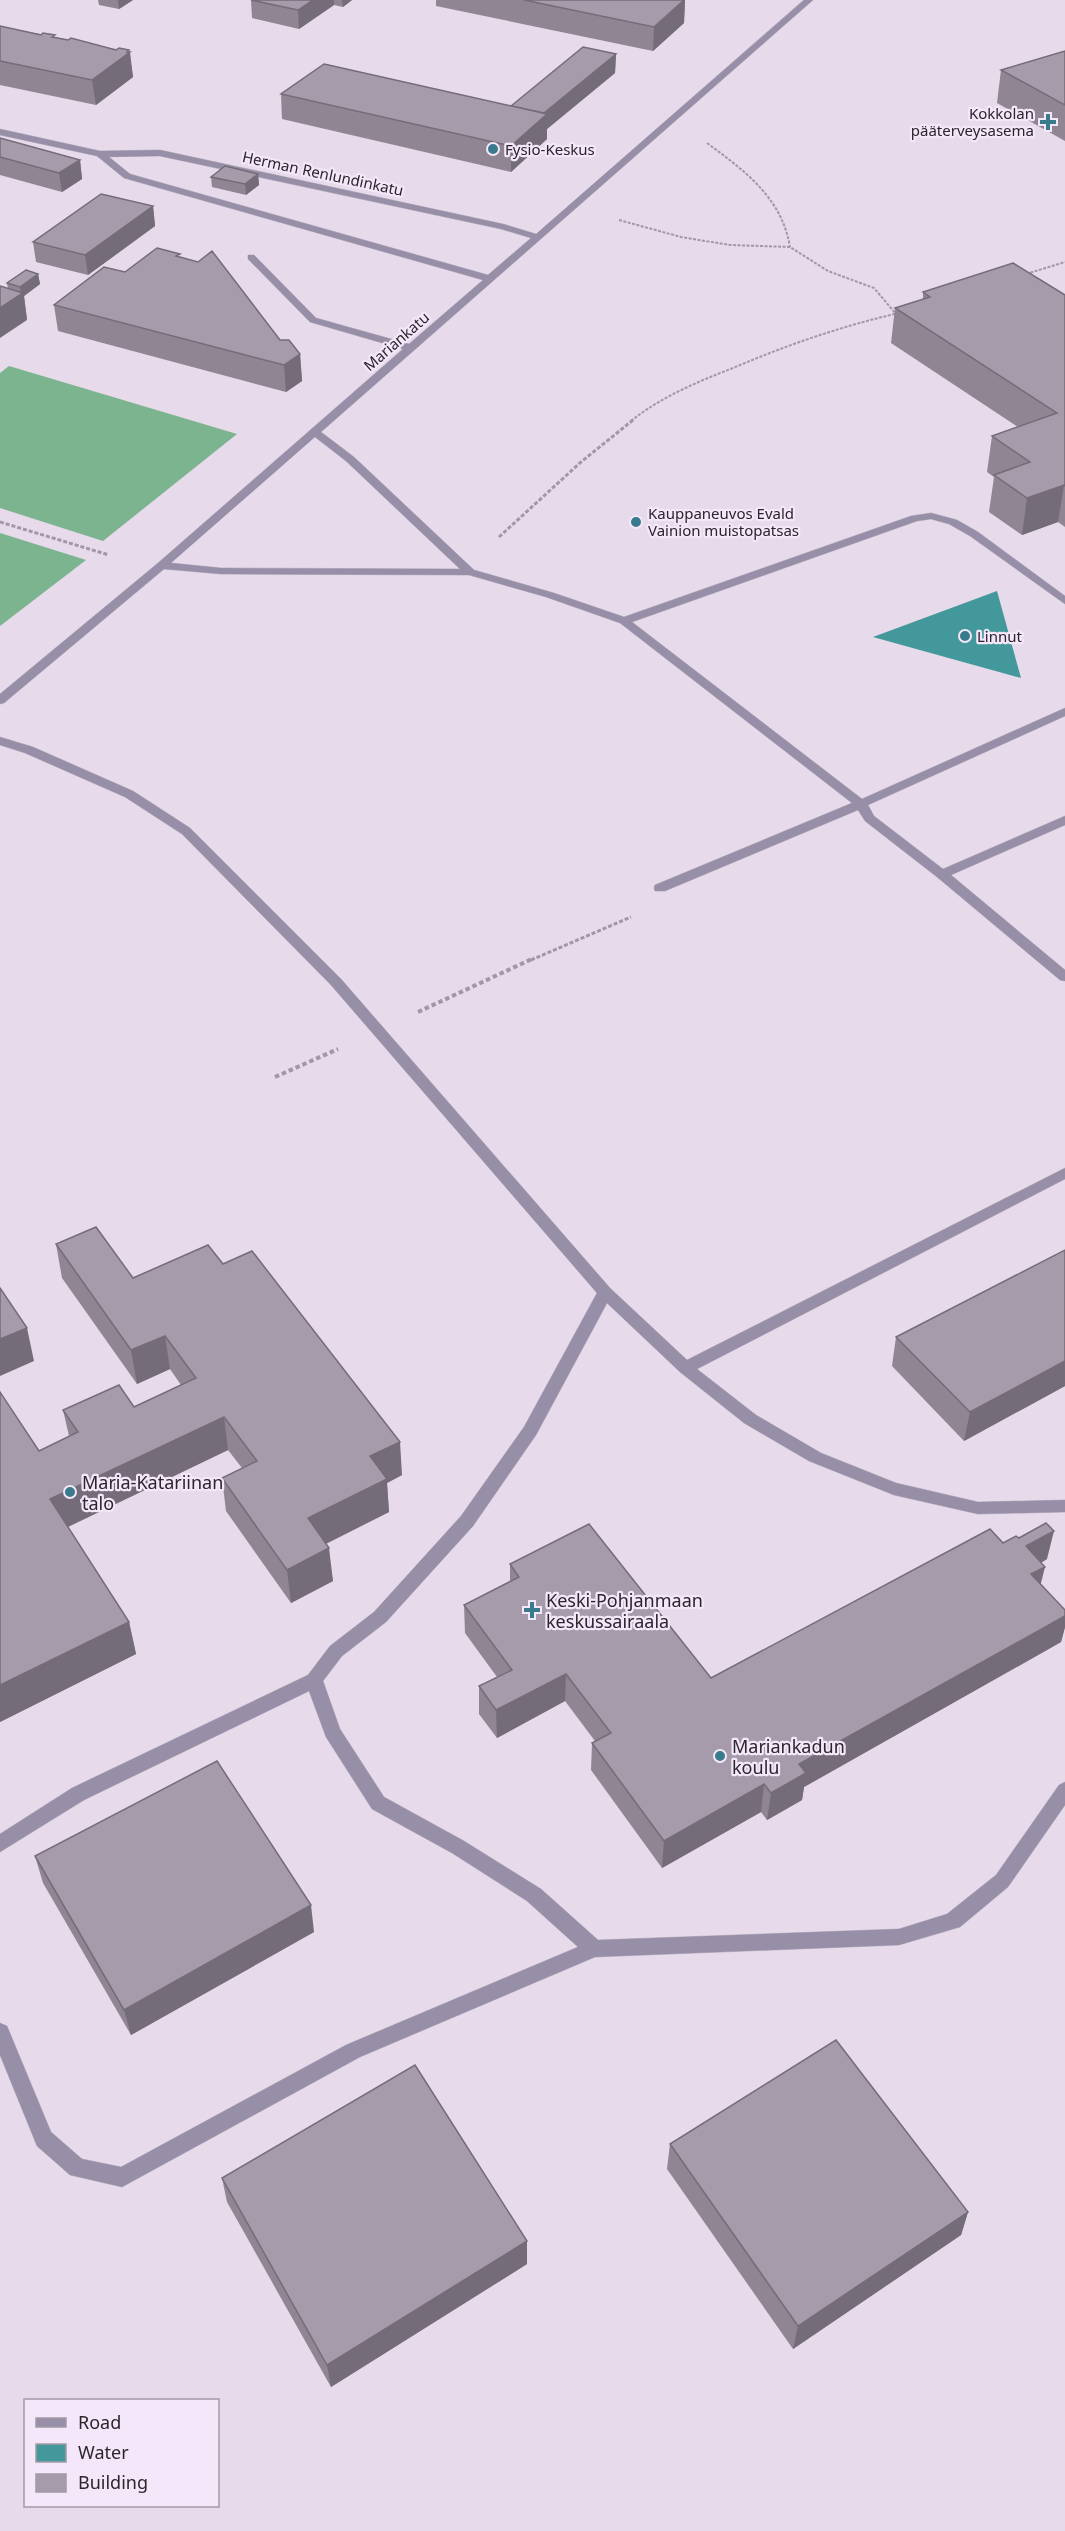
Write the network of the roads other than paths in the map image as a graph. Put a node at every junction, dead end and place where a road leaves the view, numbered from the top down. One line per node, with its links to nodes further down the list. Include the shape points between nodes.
1 (809, 0): 4 (street, Mariankatu)
2 (0, 132): 3 (street, Herman Renlundinkatu)
3 (100, 154): 4 (street, Herman Renlundinkatu, via 160,153); 6 (street, Herman Renlundinkatu, via 127,176)
4 (537, 237): 6 (street, Mariankatu)
5 (251, 257): 7 (street, via 312,320)
6 (490, 279): 7 (street, Mariankatu)
7 (411, 348): 8 (street, Mariankatu)
8 (315, 432): 9 (street, Mariankatu); 10 (street, via 350,459)
9 (162, 565): 10 (street, via 221,571); 13 (street, Mariankatu)
10 (470, 572): 12 (street)
11 (1065, 601): 12 (street, via 974,534 931,516 915,518)
12 (624, 621): 16 (street)
13 (0, 700)
14 (1065, 712): 16 (street)
15 (0, 741): 22 (street, via 129,794 186,831 336,982)
16 (861, 804): 18 (street, via 869,818); 19 (street)
17 (1065, 820): 18 (street)
18 (942, 874): 20 (street)
19 (660, 888)
20 (1065, 977)
21 (1065, 1173): 23 (street)
22 (605, 1292): 23 (street); 25 (street, via 530,1431 467,1521 380,1617 336,1651)
23 (685, 1368): 24 (street, via 750,1419 815,1457 894,1489 978,1508)
24 (1065, 1506)
25 (314, 1680): 27 (street, via 78,1794); 28 (street, via 332,1732 378,1803 534,1895)
26 (1065, 1790): 28 (street, via 1002,1881 953,1921 899,1937)
27 (0, 1844)
28 (594, 1949): 29 (street, via 353,2052 122,2177 77,2168 44,2139)
29 (0, 2032)

